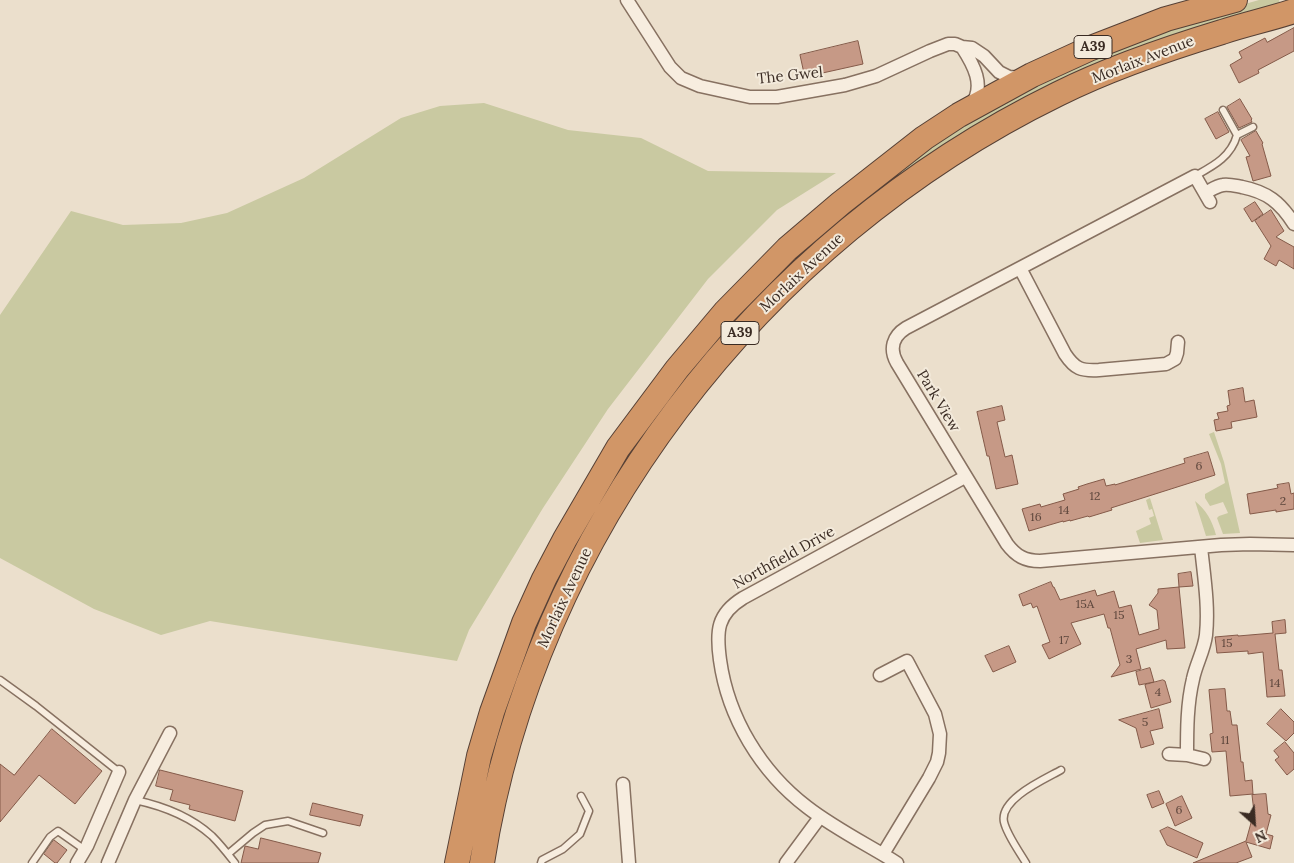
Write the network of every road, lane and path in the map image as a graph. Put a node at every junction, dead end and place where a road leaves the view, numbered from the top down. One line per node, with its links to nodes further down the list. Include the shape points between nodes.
1 (627, 0): 4 (street, The Gwel, via 670,67 681,78 700,86 750,96 777,97 845,85 876,76 948,44)
2 (1235, 0): 5 (highway, Morlaix Avenue / A39, via 1166,19)
3 (1294, 11): 38 (highway, Morlaix Avenue / A39, via 1211,35 1112,70 1058,94 992,130 934,165 859,220 759,313 704,374 657,436 615,501 570,583 538,654 514,726 499,776)
4 (962, 47): 5 (street, The Gwel, via 979,52 1005,75 1014,78); 7 (street, via 973,66 978,84 972,104)
5 (1032, 75): 7 (highway, Morlaix Avenue / A39)
6 (1223, 110): 9 (lane)
7 (959, 115): 37 (highway, Morlaix Avenue / A39, via 924,138 787,249 725,312 618,448 561,547 524,623 479,756)
8 (1253, 127): 9 (lane)
9 (1237, 135): 10 (lane, via 1223,159)
10 (1195, 176): 11 (street, via 1208,198 1214,188 1225,185 1256,190 1279,204); 12 (street, Park View)
11 (1294, 224)
12 (1020, 268): 13 (street, via 1065,354 1078,369 1090,371 1166,364 1175,360); 14 (street, Park View, via 906,328 893,343 896,363)
13 (1178, 342)
14 (965, 477): 16 (street, Park View, via 1007,544 1024,559 1040,561); 28 (street, Northfield Drive, via 743,598 726,611 721,622 719,653 722,672 740,724 760,760 772,774 796,799)
15 (1294, 545): 16 (street, Park View)
16 (1201, 547): 21 (street, via 1207,624 1191,690)
17 (880, 675): 32 (street, via 907,661 935,714 940,744 933,771)
18 (0, 680): 24 (lane)
19 (170, 733): 27 (street)
20 (1169, 754): 21 (street)
21 (1187, 755): 22 (street)
22 (1204, 760)
23 (1061, 770): 43 (lane, via 1019,794 1008,806 1004,817 1006,829)
24 (119, 772): 30 (street)
25 (623, 784): 40 (street)
26 (581, 796): 39 (lane, via 590,811 580,834)
27 (134, 800): 31 (lane, via 158,805 190,820); 35 (street)
28 (820, 817): 32 (street, Northfield Drive); 41 (street)
29 (323, 833): 31 (lane, via 288,821 265,825)
30 (84, 850): 33 (lane, via 58,831); 34 (street)
31 (228, 854): 36 (lane)
32 (883, 854): 42 (street, Northfield Drive)
33 (32, 863)
34 (77, 863)
35 (108, 863)
36 (235, 863)
37 (457, 863)
38 (482, 863)
39 (541, 863)
40 (628, 863)
41 (786, 863)
42 (898, 863)
43 (1026, 863)

